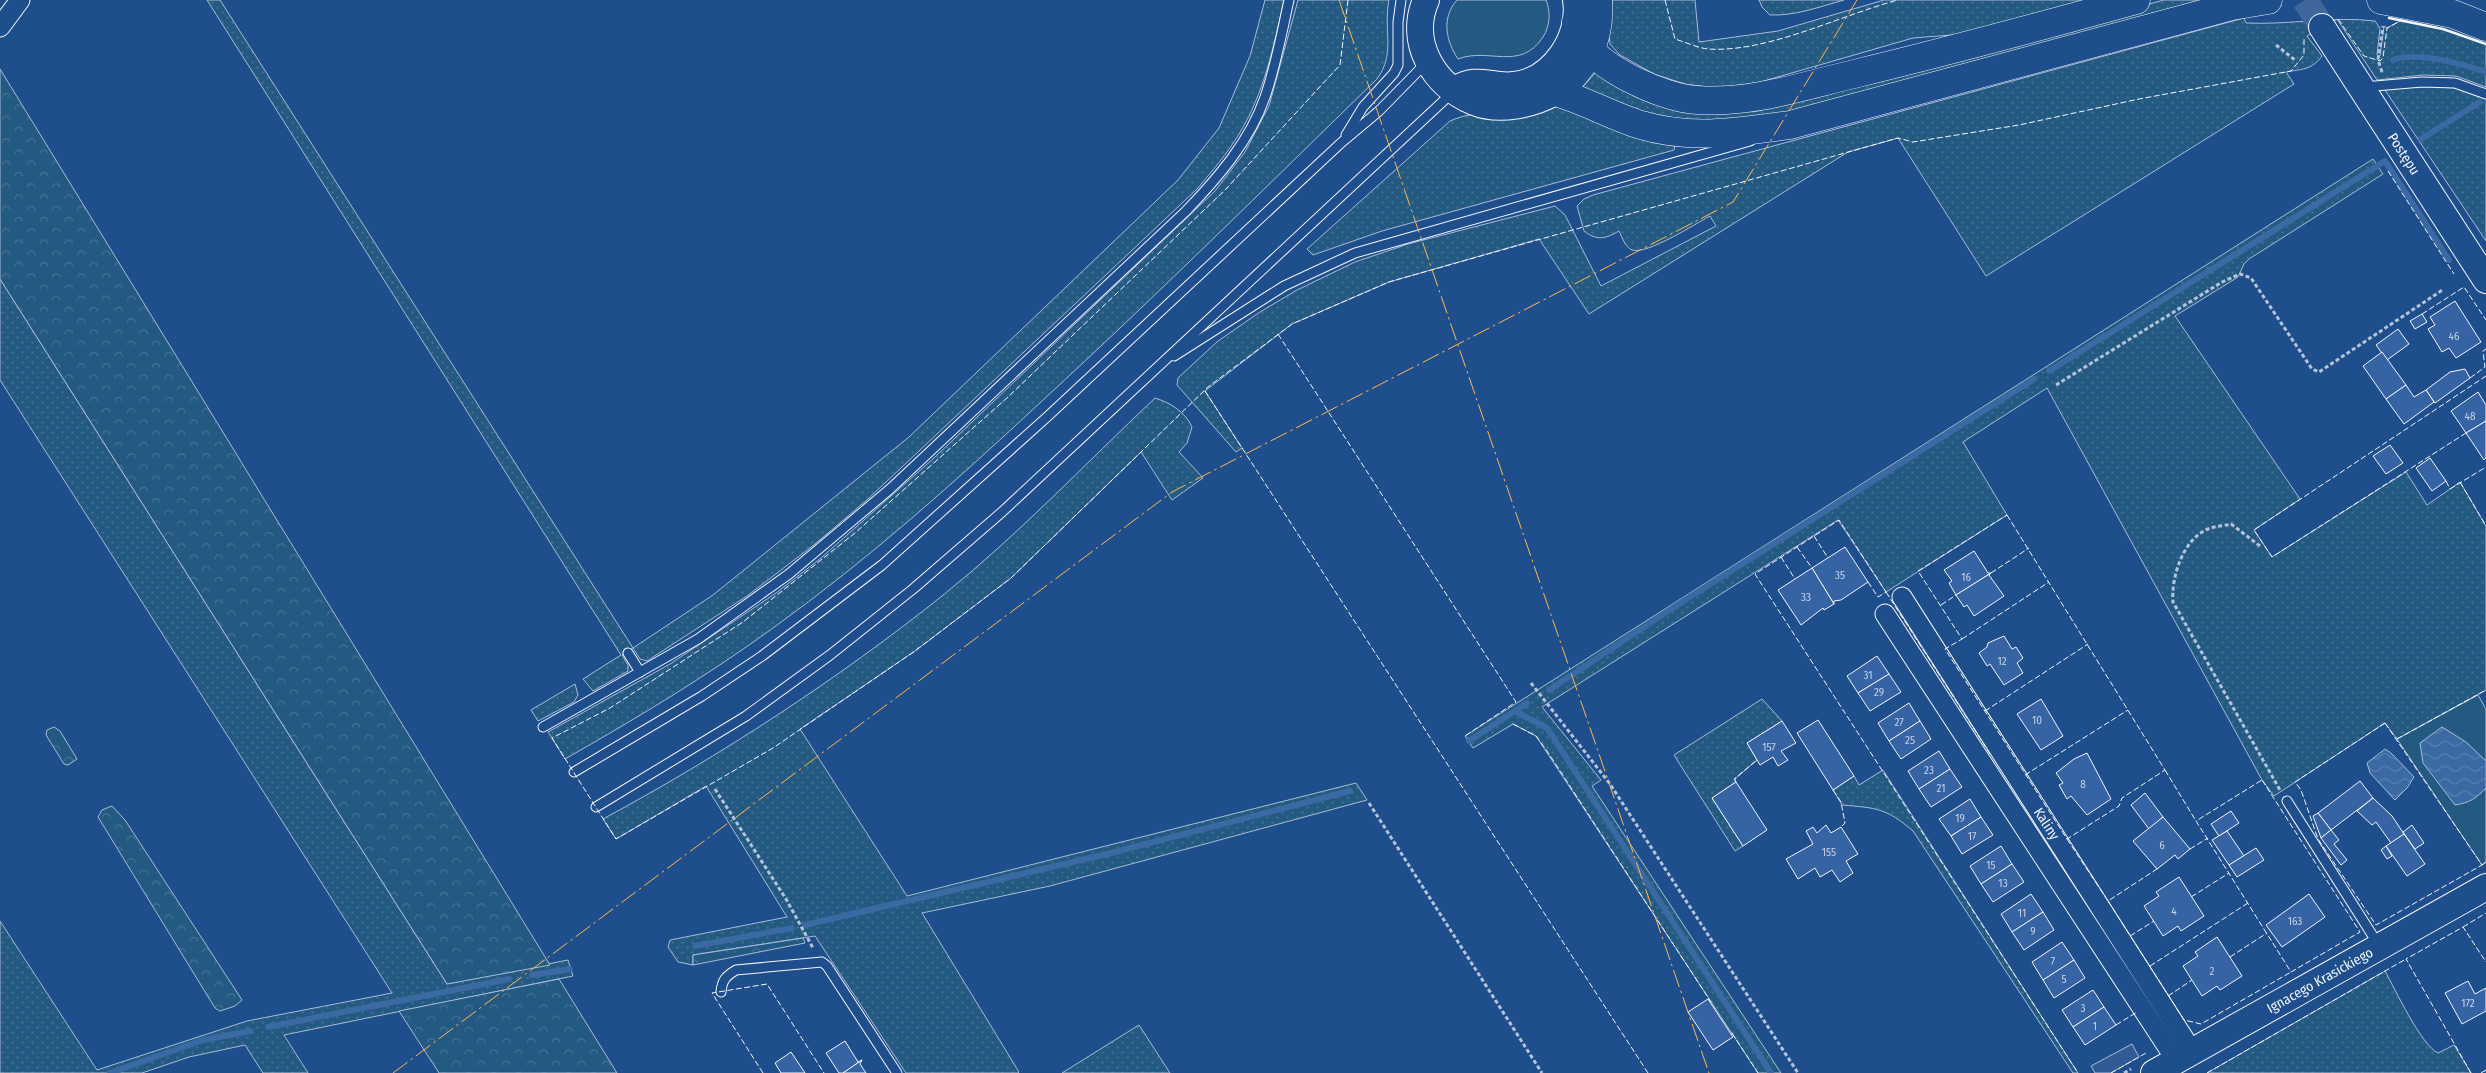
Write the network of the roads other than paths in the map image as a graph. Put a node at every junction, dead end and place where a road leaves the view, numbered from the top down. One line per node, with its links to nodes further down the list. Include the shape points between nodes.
1 (20, 0): 10 (street)
2 (1289, 0): 26 (lane, via 1264,98 1240,145 1211,186 836,536 744,608)
3 (1401, 0): 20 (lane, via 1398,65 1363,107)
4 (1426, 0): 14 (street, via 1420,27)
5 (1598, 0): 13 (highway, via 1598,24)
6 (2136, 0): 13 (highway, via 1941,53 1773,93 1720,101 1669,95 1642,85)
7 (2268, 0): 19 (highway, via 2232,6)
8 (1576, 11): 13 (highway, via 1583,40); 15 (street, via 1572,38 1547,71 1538,77 1516,85 1470,82)
9 (2382, 13): 11 (highway, via 2453,14)
10 (0, 27)
11 (2486, 27)
12 (2322, 28): 17 (street, Postępu)
13 (1592, 50): 16 (highway, via 1570,79)
14 (1427, 63): 15 (street); 20 (lane)
15 (1455, 90): 16 (street, via 1475,102 1498,106 1530,103); 22 (lane)
16 (1555, 92): 19 (highway, via 1641,125 1671,132 1706,135)
17 (2365, 94): 18 (lane, via 2375,86 2422,82 2455,83); 21 (street, Postępu)
18 (2486, 94)
19 (1790, 125): 22 (lane, via 1712,154 1355,253 1284,286)
20 (1342, 142): 28 (lane, via 949,507 882,565 732,676)
21 (2486, 280)
22 (1151, 372): 30 (lane, via 965,544 830,655 746,716)
23 (1902, 597): 34 (street, Kaliny)
24 (1885, 614): 34 (street, Kaliny)
25 (628, 653): 26 (lane)
26 (640, 672): 27 (lane)
27 (543, 727)
28 (574, 772)
29 (2287, 801): 32 (lane)
30 (596, 807)
31 (2486, 887): 32 (street, Ignacego Krasickiego)
32 (2379, 946): 34 (street, Ignacego Krasickiego)
33 (721, 992): 35 (lane, via 722,981 736,970 822,962)
34 (2184, 1056): 36 (street, Ignacego Krasickiego)
35 (897, 1073)
36 (2154, 1073)

